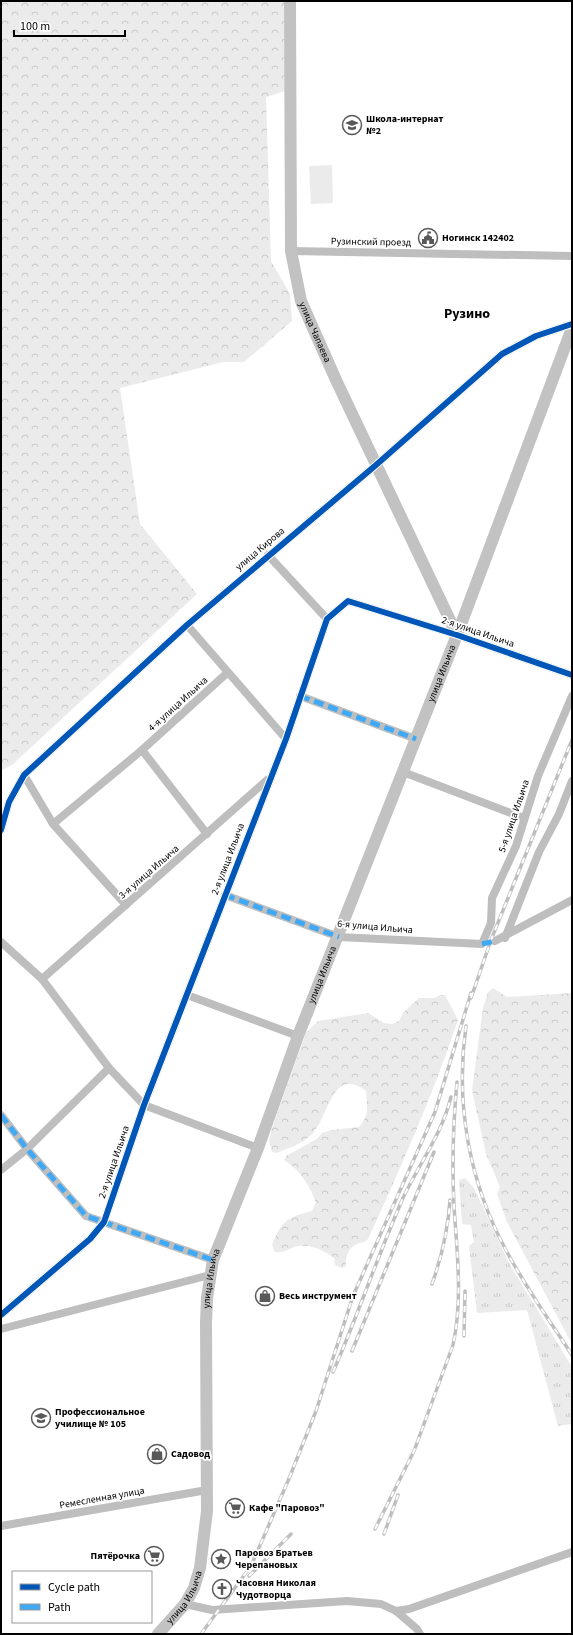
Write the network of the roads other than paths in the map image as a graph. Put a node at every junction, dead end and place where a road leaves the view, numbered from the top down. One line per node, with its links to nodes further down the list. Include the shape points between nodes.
1 (290, 1): 2 (main road, улица Чапаева)
2 (290, 251): 3 (street, Рузинский проезд); 6 (main road, улица Чапаева, via 301,301)
3 (572, 256)
4 (572, 324): 6 (street, улица Кирова, via 536,336 502,354)
5 (572, 328): 10 (main road, улица Ильича)
6 (376, 465): 7 (street, улица Кирова); 10 (main road, улица Чапаева)
7 (268, 555): 8 (street); 9 (street, улица Кирова)
8 (327, 619): 10 (street, 2-я улица Ильича, via 348,601); 13 (street, 2-я улица Ильича)
9 (187, 625): 11 (street); 19 (street, улица Кирова)
10 (457, 635): 12 (street, 2-я улица Ильича); 16 (main road, улица Ильича)
11 (227, 672): 15 (street); 17 (street, 4-я улица Ильича)
12 (572, 675)
13 (300, 696): 15 (street, 2-я улица Ильича); 16 (street)
14 (572, 696): 23 (street, 5-я улица Ильича, via 538,776)
15 (286, 739): 20 (street, 2-я улица Ильича)
16 (416, 739): 18 (main road, улица Ильича)
17 (142, 750): 24 (street, 4-я улица Ильича); 26 (street)
18 (403, 772): 23 (street); 30 (main road, улица Ильича)
19 (24, 775): 24 (street); 25 (street, улица Кирова, via 9,802)
20 (269, 779): 26 (street, 3-я улица Ильича); 27 (street, 2-я улица Ильича)
21 (572, 782): 22 (street)
22 (569, 798): 31 (street, via 539,852)
23 (524, 818): 34 (street, 5-я улица Ильича, via 516,846 492,898 491,923)
24 (53, 824): 29 (street)
25 (1, 830)
26 (207, 834): 29 (street, 3-я улица Ильича)
27 (225, 895): 30 (street, 6-я улица Ильича); 36 (street, 2-я улица Ильича)
28 (572, 900): 31 (street)
29 (126, 906): 35 (street, 3-я улица Ильича)
30 (339, 937): 34 (street, 6-я улица Ильича); 37 (main road, улица Ильича)
31 (505, 938): 32 (street)
32 (495, 941)
33 (1, 942): 35 (street)
34 (482, 944)
35 (42, 979): 38 (street)
36 (187, 995): 37 (street); 39 (street, 2-я улица Ильича)
37 (298, 1036): 41 (main road, улица Ильича)
38 (109, 1068): 39 (street); 42 (street)
39 (144, 1105): 41 (street); 44 (street, 2-я улица Ильича)
40 (1, 1115): 42 (street)
41 (258, 1148): 45 (main road, улица Ильича)
42 (28, 1149): 43 (street); 44 (street, via 86,1216)
43 (1, 1170)
44 (104, 1222): 45 (street); 47 (street, 2-я улица Ильича, via 90,1239)
45 (213, 1260): 46 (main road, улица Ильича)
46 (210, 1275): 48 (street); 49 (main road, улица Ильича, via 206,1322)
47 (1, 1315)
48 (1, 1329)
49 (207, 1490): 50 (street, Ремесленная улица); 52 (main road, улица Ильича, via 200,1568 194,1588)
50 (1, 1526)
51 (572, 1552): 53 (street, via 409,1609)
52 (185, 1604): 53 (street, via 212,1610 347,1601 381,1604); 54 (main road, улица Ильича)
53 (396, 1611): 55 (street)
54 (158, 1634)
55 (420, 1634)

